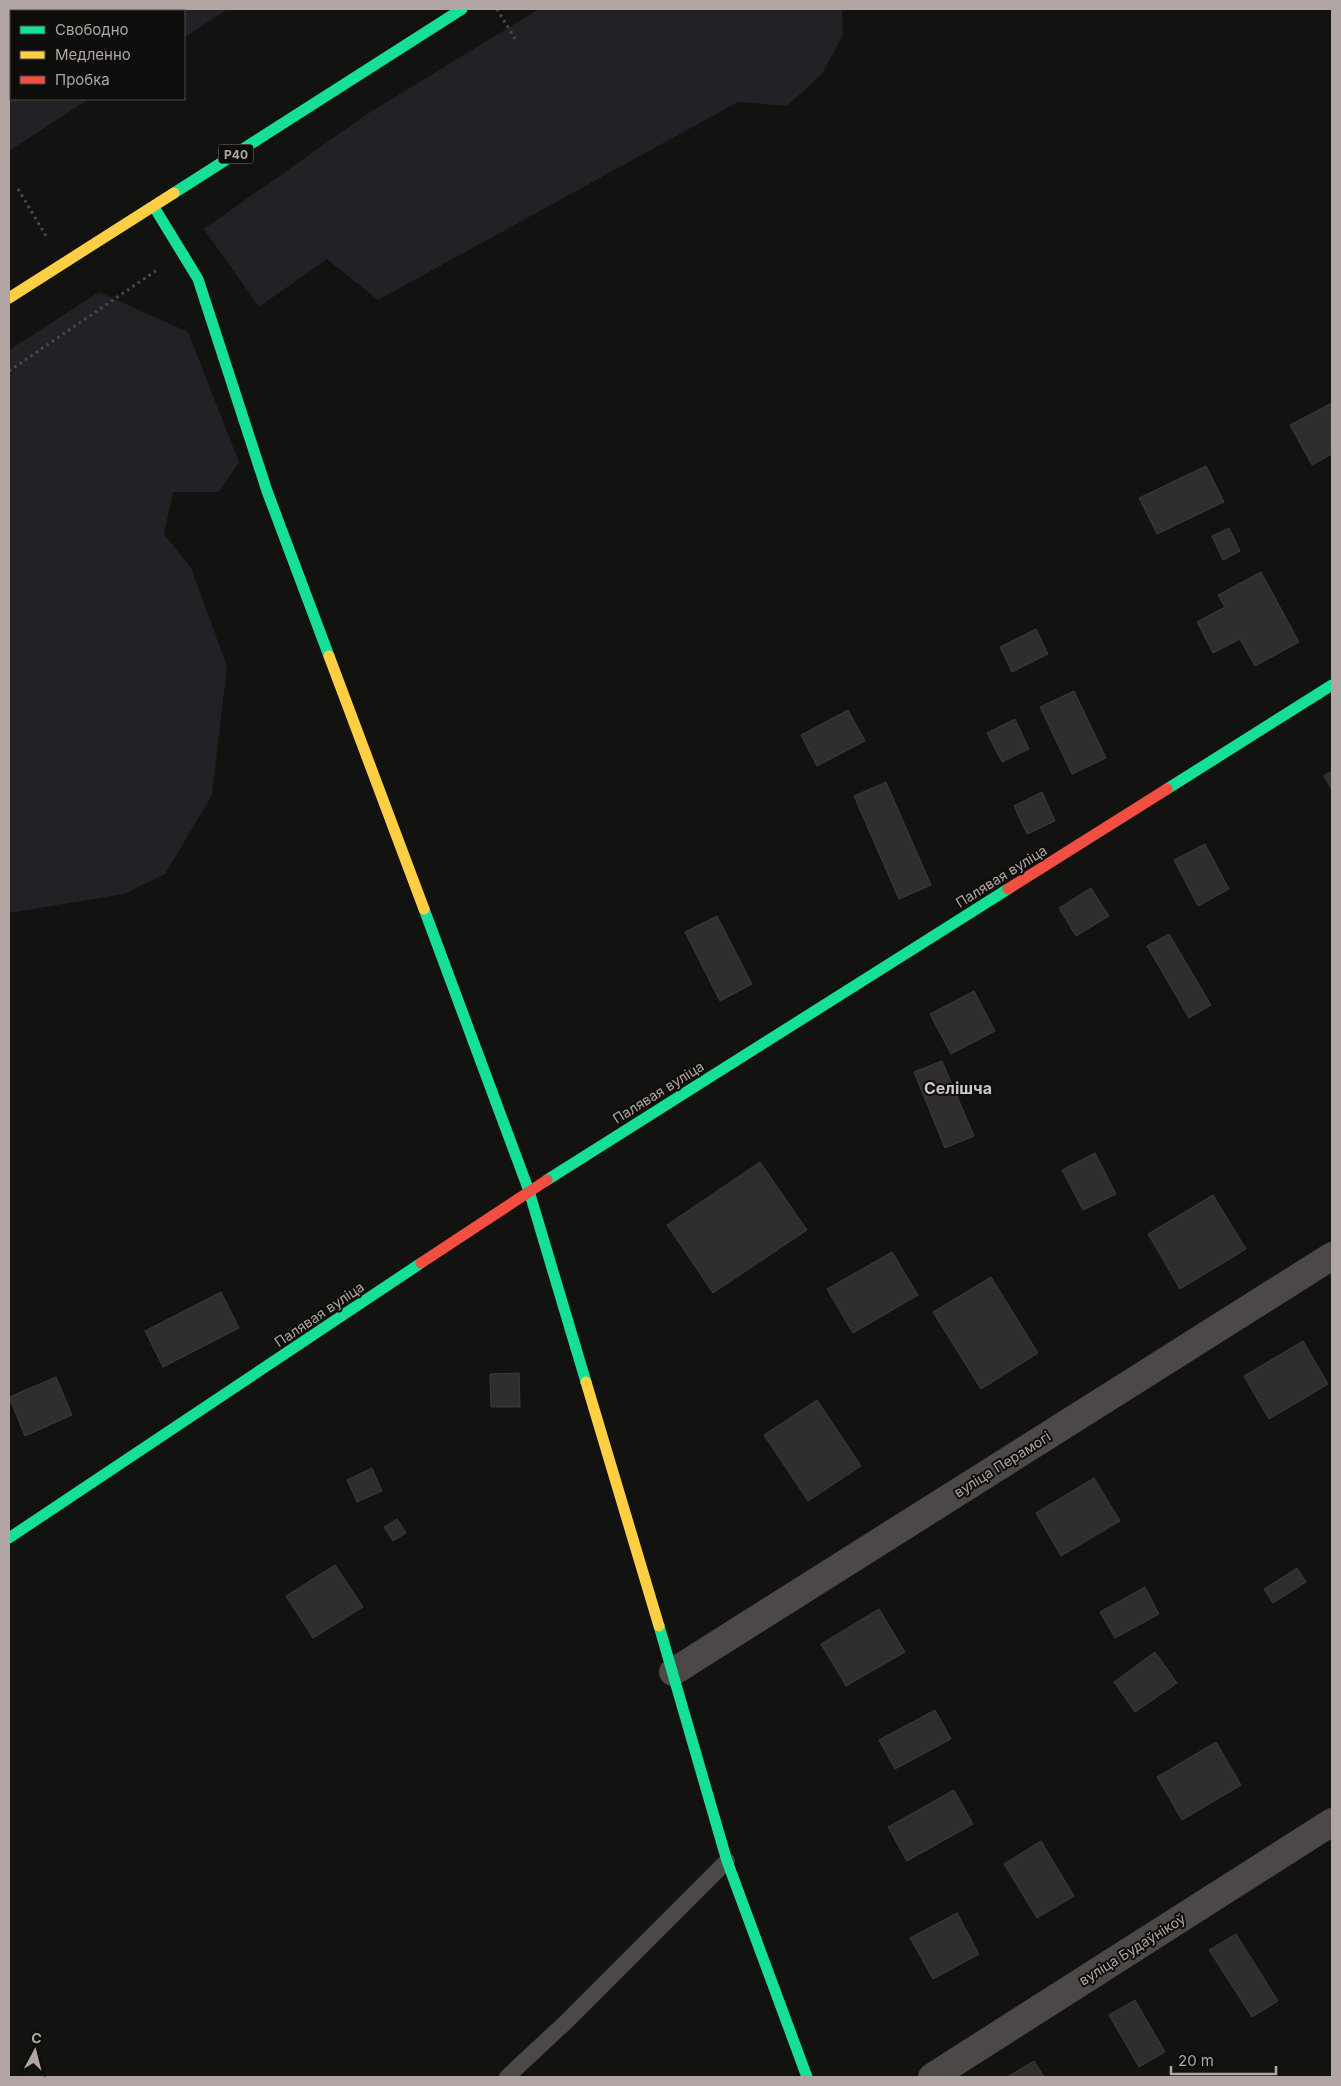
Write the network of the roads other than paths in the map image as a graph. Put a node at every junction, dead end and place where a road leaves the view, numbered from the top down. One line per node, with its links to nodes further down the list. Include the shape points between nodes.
1 (462, 9): 2 (street, Р40)
2 (154, 207): 3 (street, Р40); 5 (street, via 198,280 268,491)
3 (9, 298)
4 (1332, 685): 5 (street, Палявая вуліца)
5 (529, 1191): 7 (street, Палявая вуліца); 8 (street)
6 (1332, 1256): 8 (street, вуліца Перамогі)
7 (9, 1538)
8 (673, 1672): 10 (street)
9 (1332, 1822): 13 (street, вуліца Будаўнікоў)
10 (727, 1861): 11 (lane, via 567,2021); 12 (street)
11 (506, 2077)
12 (807, 2077)
13 (932, 2077)

